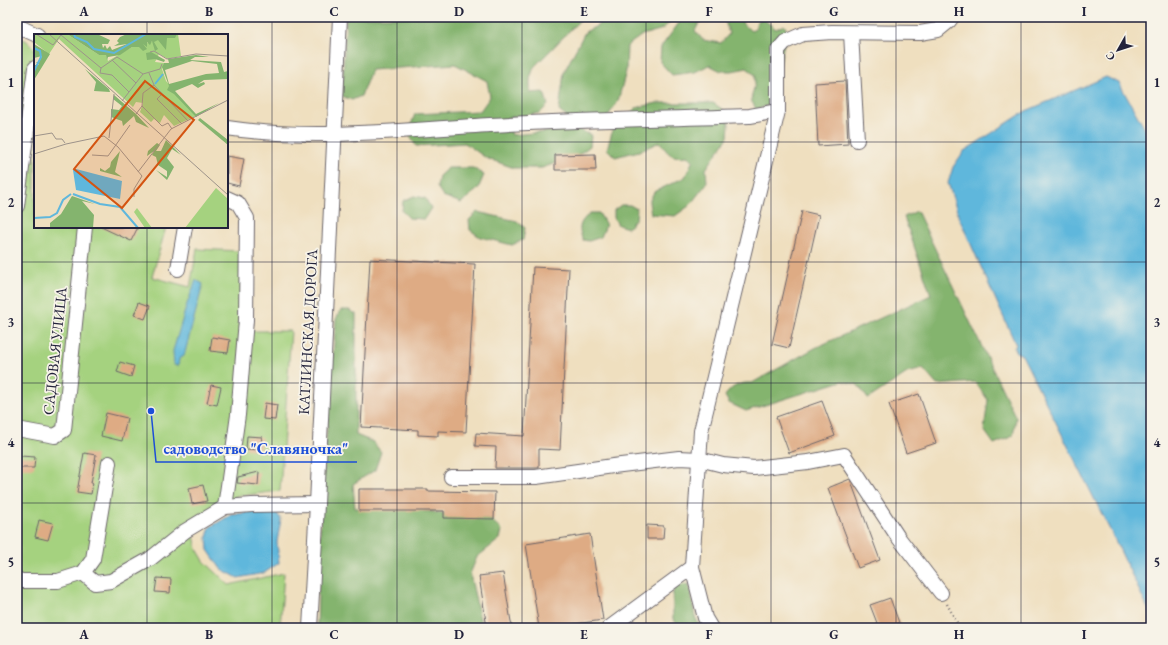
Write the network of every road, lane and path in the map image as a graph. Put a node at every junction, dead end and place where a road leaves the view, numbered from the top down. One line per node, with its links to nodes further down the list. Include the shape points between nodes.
1 (340, 17): 9 (street, КАТЛИНСКАЯ ДОРОГА)
2 (952, 17): 4 (street, via 938,30 920,34)
3 (17, 26): 5 (street)
4 (851, 33): 7 (street, via 803,34 785,42 778,50); 10 (street)
5 (35, 34)
6 (34, 76): 12 (street)
7 (778, 111): 9 (street, via 750,116 514,123); 17 (street, via 701,431)
8 (228, 128): 9 (street, via 255,132)
9 (335, 134): 20 (street, КАТЛИНСКАЯ ДОРОГА)
10 (857, 140)
11 (228, 198): 21 (street, via 238,203 247,218 246,320 238,414)
12 (17, 206)
13 (85, 228): 16 (street, САДОВАЯ УЛИЦА, via 64,430 55,436)
14 (186, 228): 15 (street)
15 (178, 269)
16 (17, 429)
17 (699, 459): 19 (street, via 679,458 536,477); 22 (street); 25 (street, via 723,465 754,468 844,455 898,537)
18 (109, 463): 23 (street, via 93,559)
19 (451, 477)
20 (317, 504): 21 (street, via 252,504); 26 (street, КАТЛИНСКАЯ ДОРОГА)
21 (225, 507): 23 (street, via 185,531 150,559 111,581 95,583)
22 (692, 567): 27 (street); 28 (street, via 705,618)
23 (83, 573): 24 (street, via 58,580)
24 (17, 579)
25 (941, 593): 29 (path)
26 (310, 628)
27 (609, 628)
28 (711, 628)
29 (960, 628)

